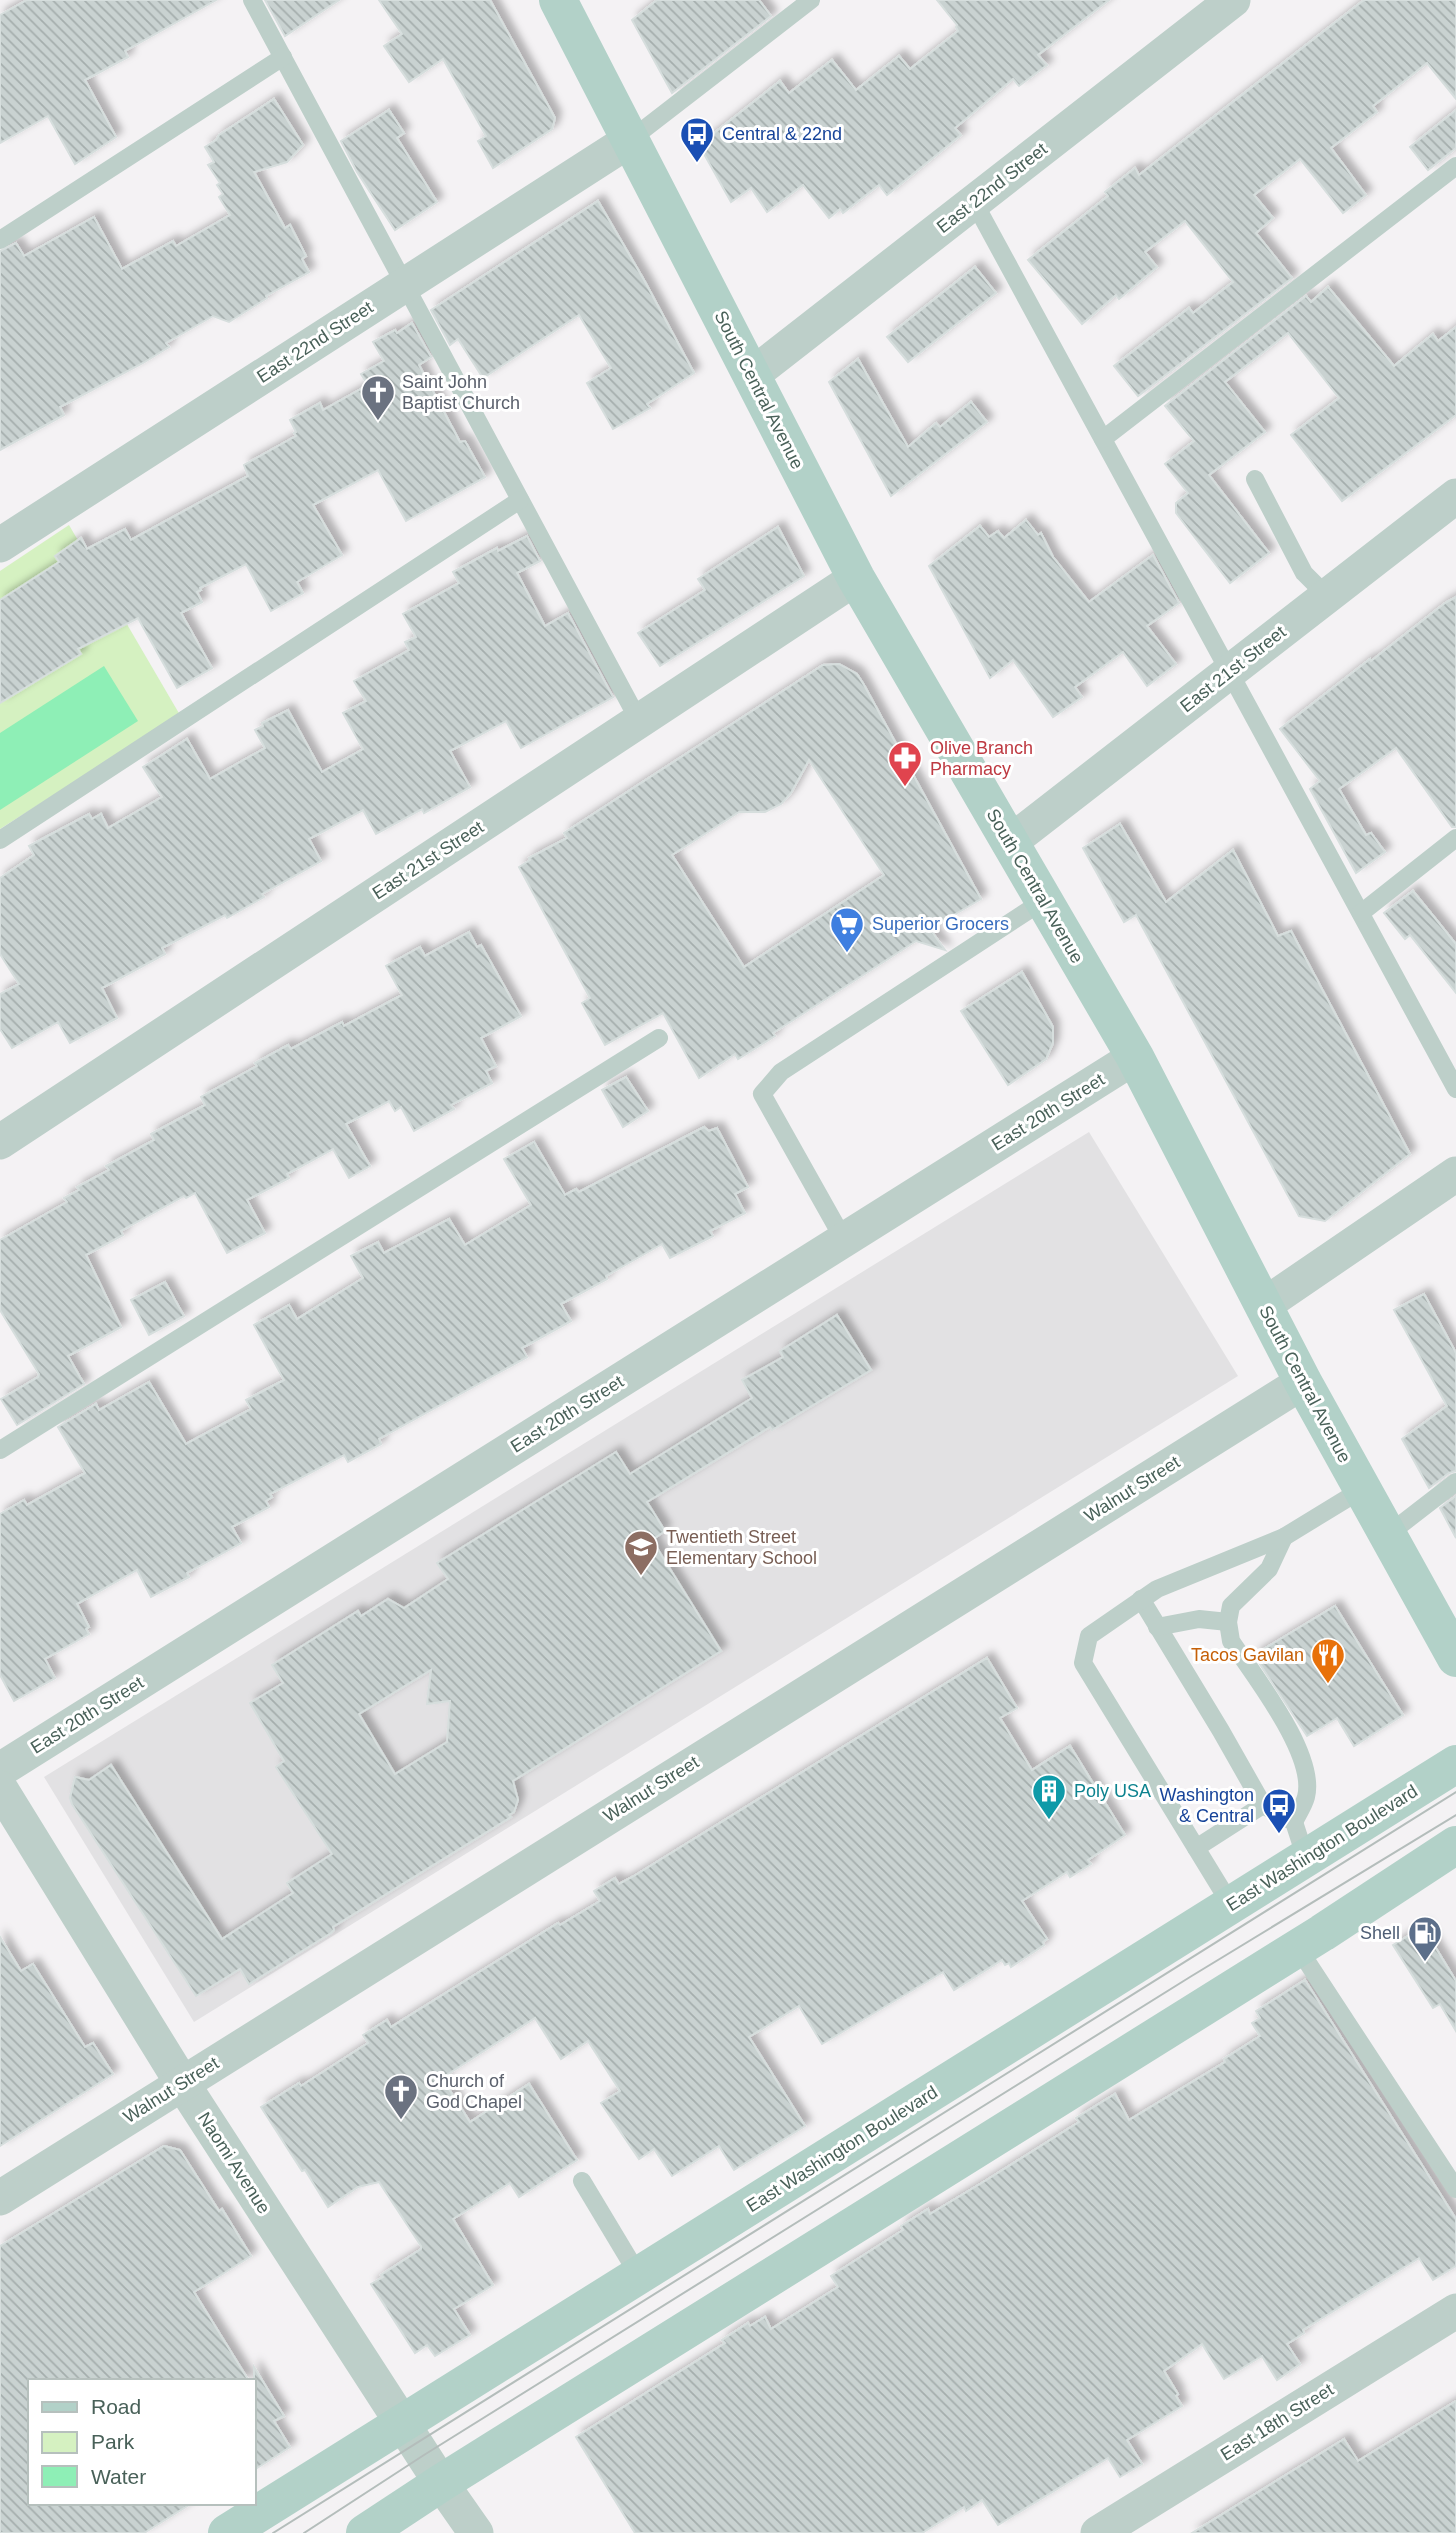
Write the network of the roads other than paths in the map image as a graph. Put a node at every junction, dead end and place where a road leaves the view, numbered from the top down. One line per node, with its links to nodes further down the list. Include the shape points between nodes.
1 (252, 0): 5 (lane)
2 (558, 0): 6 (main road, South Central Avenue)
3 (811, 0): 6 (lane)
4 (1233, 0): 8 (street, East 22nd Street)
5 (283, 57): 9 (lane); 10 (lane)
6 (630, 140): 10 (street, East 22nd Street); 11 (main road, South Central Avenue)
7 (1456, 166): 12 (lane)
8 (974, 202): 11 (street, East 22nd Street); 12 (lane)
9 (0, 240)
10 (404, 285): 15 (lane); 16 (street, East 22nd Street)
11 (752, 375): 17 (main road, South Central Avenue)
12 (1103, 439): 19 (lane)
13 (1255, 479): 18 (lane, via 1304,573)
14 (1456, 496): 18 (street, East 21st Street)
15 (520, 500): 20 (lane); 22 (lane)
16 (0, 545)
17 (856, 578): 20 (street, East 21st Street); 23 (main road, South Central Avenue)
18 (1327, 596): 19 (street, East 21st Street)
19 (1230, 671): 23 (street, East 21st Street); 25 (lane)
20 (639, 721): 29 (street, East 21st Street)
21 (1456, 838): 25 (lane)
22 (0, 840)
23 (1009, 843): 24 (main road, South Central Avenue)
24 (1043, 901): 27 (main road, South Central Avenue); 31 (lane, via 781,1072 762,1094)
25 (1361, 913): 28 (lane)
26 (659, 1038): 34 (lane)
27 (1135, 1058): 31 (street, East 20th Street); 32 (main road, South Central Avenue)
28 (1456, 1089)
29 (0, 1142)
30 (1456, 1174): 32 (street)
31 (844, 1240): 44 (street, East 20th Street)
32 (1264, 1305): 33 (main road, South Central Avenue)
33 (1303, 1382): 36 (main road, South Central Avenue); 53 (street, Walnut Street)
34 (0, 1450)
35 (1456, 1482): 37 (lane)
36 (1361, 1490): 37 (main road, South Central Avenue); 38 (lane)
37 (1386, 1536): 42 (main road, South Central Avenue)
38 (1284, 1537): 39 (lane); 40 (lane, via 1269,1569 1231,1606)
39 (1141, 1599): 41 (lane); 49 (lane, via 1089,1636 1083,1663)
40 (1228, 1622): 41 (lane, via 1199,1619); 47 (lane, via 1231,1641 1298,1745 1307,1795)
41 (1157, 1627): 46 (lane)
42 (1456, 1658)
43 (1456, 1764): 50 (main road, East Washington Boulevard)
44 (0, 1770)
45 (0, 1788): 53 (street, Naomi Avenue)
46 (1263, 1805): 47 (lane); 49 (lane)
47 (1294, 1822): 50 (lane)
48 (1456, 1846): 52 (main road)
49 (1196, 1848): 51 (lane)
50 (1306, 1859): 51 (main road, East Washington Boulevard)
51 (1231, 1906): 57 (main road, East Washington Boulevard)
52 (1298, 1948): 55 (lane); 60 (main road)
53 (182, 2083): 56 (street, Walnut Street); 59 (street, Naomi Avenue)
54 (582, 2181): 57 (lane)
55 (1456, 2189)
56 (0, 2198)
57 (639, 2276): 59 (main road, East Washington Boulevard)
58 (1456, 2311): 64 (street, East 18th Street)
59 (404, 2424): 60 (street, Naomi Avenue); 61 (main road, East Washington Boulevard)
60 (440, 2483): 62 (main road); 63 (street, Naomi Avenue)
61 (227, 2533)
62 (365, 2533)
63 (476, 2533)
64 (1098, 2533)

